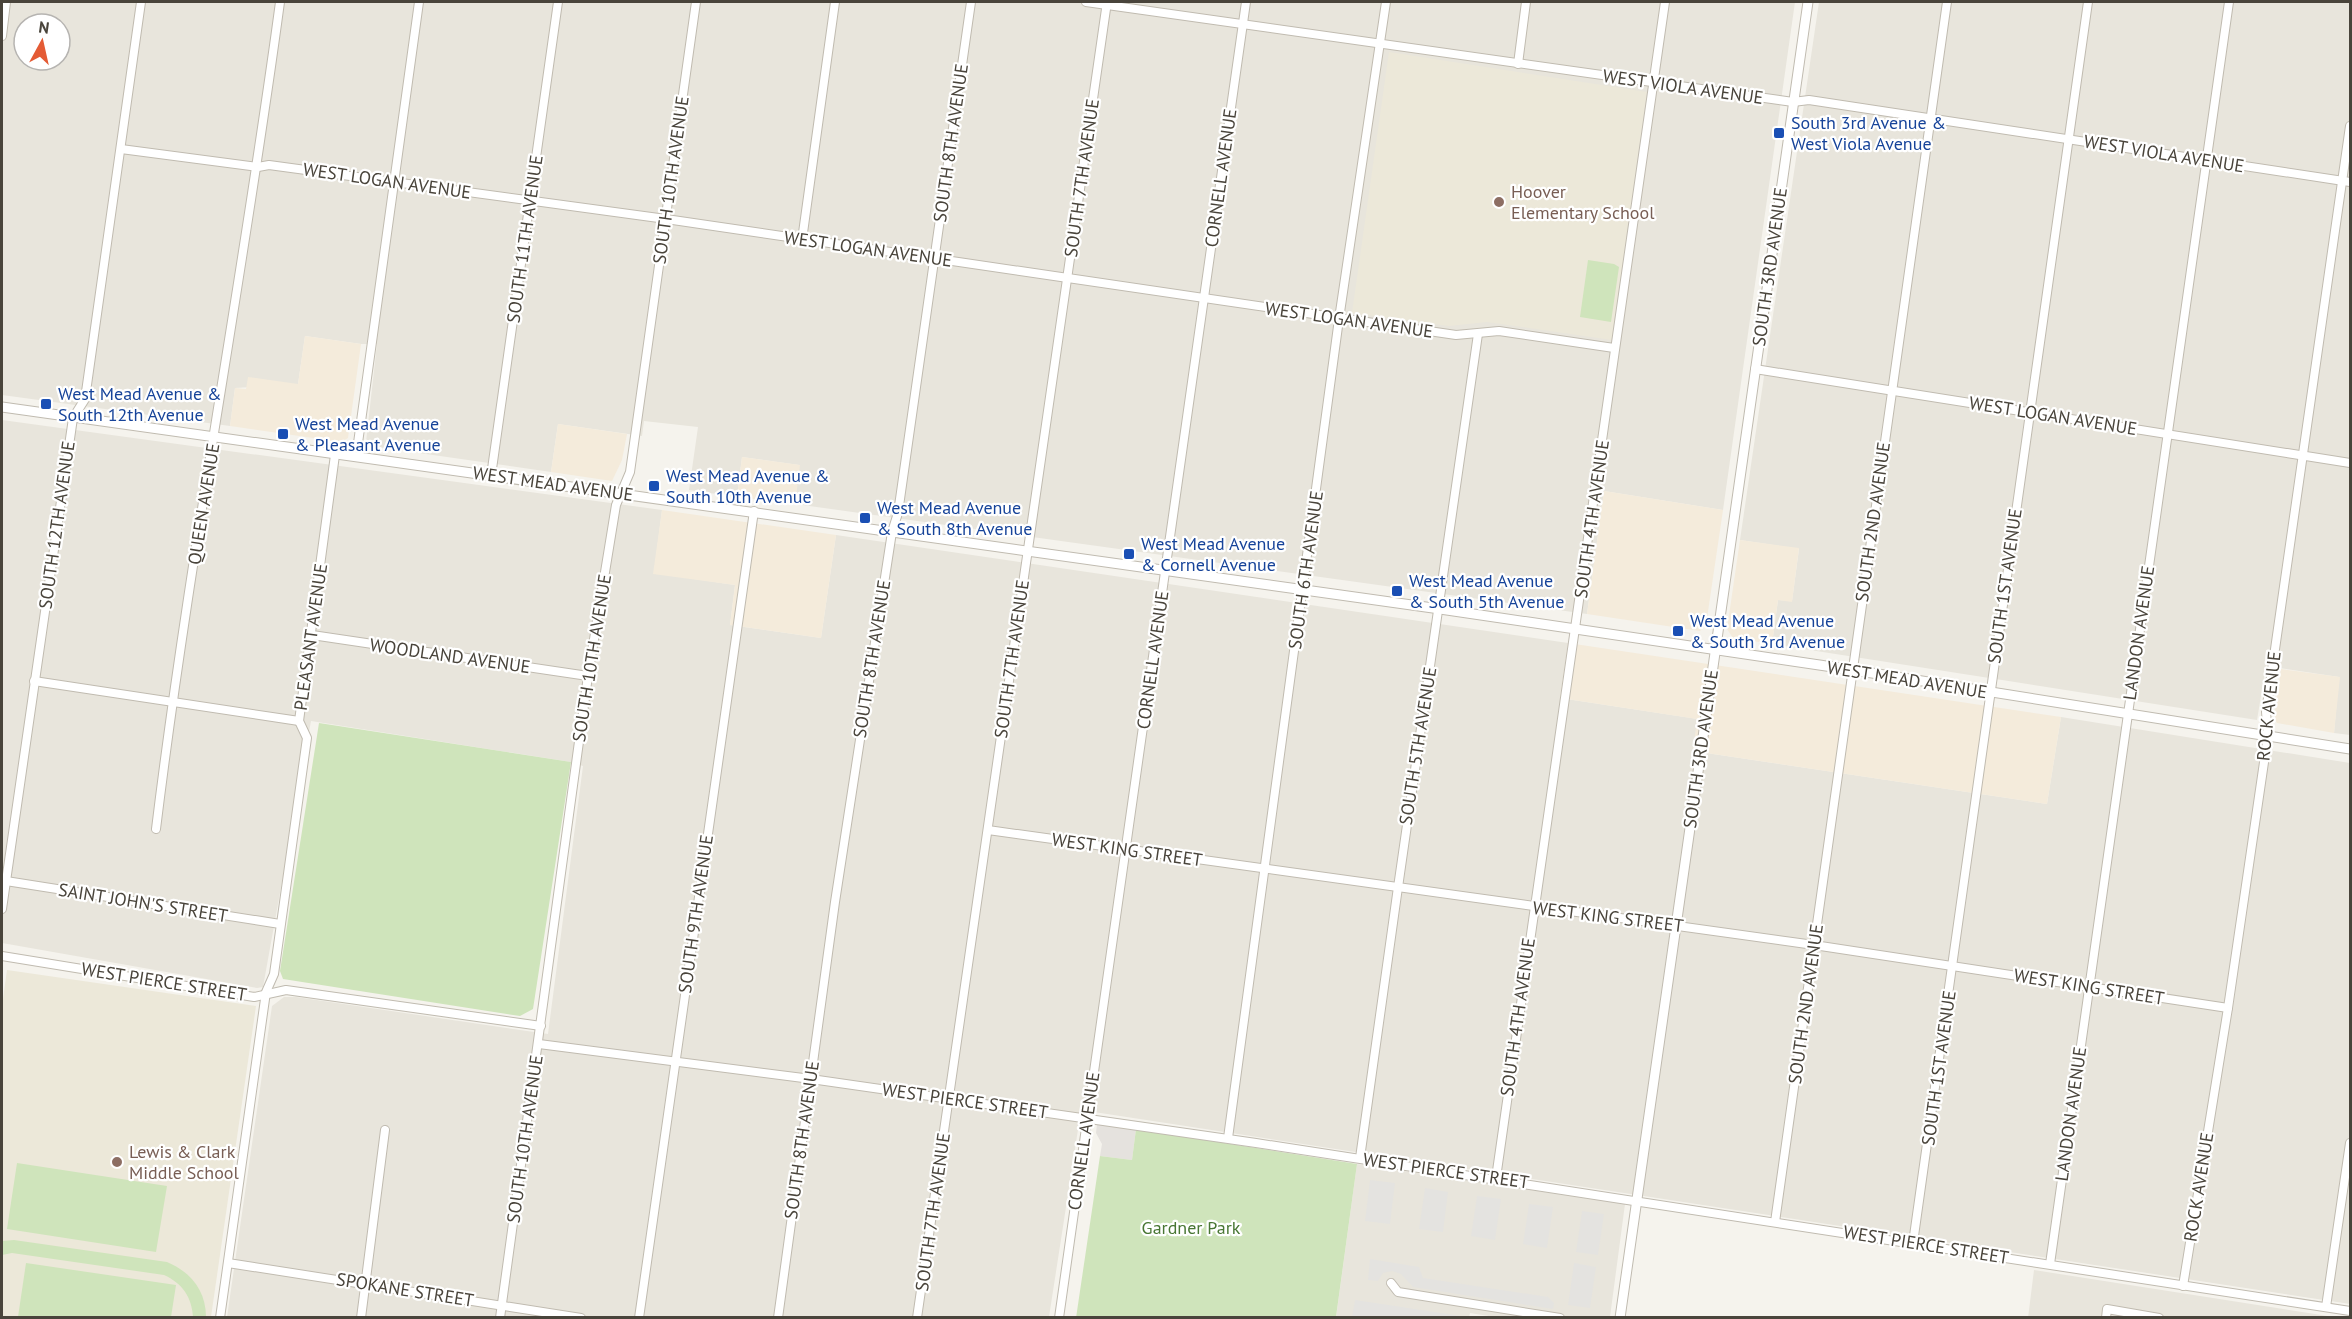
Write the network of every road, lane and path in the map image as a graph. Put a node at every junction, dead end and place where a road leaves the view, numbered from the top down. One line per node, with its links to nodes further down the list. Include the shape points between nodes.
1 (6, 2): 20 (street)
2 (141, 2): 28 (street, SOUTH 12TH AVENUE)
3 (280, 2): 30 (street, QUEEN AVENUE)
4 (419, 2): 31 (street)
5 (558, 2): 33 (street, SOUTH 11TH AVENUE)
6 (696, 2): 34 (street, SOUTH 10TH AVENUE)
7 (835, 2): 35 (street)
8 (971, 2): 36 (street, SOUTH 8TH AVENUE)
9 (1086, 2): 18 (street, WEST VIOLA AVENUE)
10 (1246, 2): 19 (street, CORNELL AVENUE)
11 (1386, 2): 21 (street, SOUTH 6TH AVENUE)
12 (1526, 2): 22 (street)
13 (1665, 2): 23 (street, SOUTH 4TH AVENUE)
14 (1808, 2): 24 (street, SOUTH 3RD AVENUE)
15 (1947, 2): 25 (street, SOUTH 2ND AVENUE)
16 (2088, 2): 27 (street, SOUTH 1ST AVENUE)
17 (2229, 2): 29 (street, LANDON AVENUE)
18 (1107, 3): 19 (street, WEST VIOLA AVENUE); 37 (street, SOUTH 7TH AVENUE)
19 (1243, 24): 21 (street, WEST VIOLA AVENUE); 38 (street, CORNELL AVENUE)
20 (2, 36)
21 (1380, 44): 22 (street, WEST VIOLA AVENUE); 39 (street, SOUTH 6TH AVENUE)
22 (1518, 64): 23 (street, WEST VIOLA AVENUE)
23 (1654, 84): 24 (street, WEST VIOLA AVENUE); 41 (street, SOUTH 4TH AVENUE)
24 (1793, 102): 25 (street, WEST VIOLA AVENUE, via 1809,100); 42 (street, SOUTH 3RD AVENUE)
25 (1930, 119): 27 (street, WEST VIOLA AVENUE); 43 (street, SOUTH 2ND AVENUE)
26 (2350, 126): 32 (street, ROCK AVENUE)
27 (2068, 139): 29 (street, WEST VIOLA AVENUE); 45 (street, SOUTH 1ST AVENUE)
28 (121, 149): 30 (street, WEST LOGAN AVENUE); 46 (street, SOUTH 12TH AVENUE, via 85,399)
29 (2206, 160): 32 (street, WEST VIOLA AVENUE); 47 (street, LANDON AVENUE)
30 (258, 167): 31 (street, WEST LOGAN AVENUE, via 269,165); 48 (street, QUEEN AVENUE)
31 (394, 182): 33 (street, WEST LOGAN AVENUE); 49 (street, via 358,443)
32 (2347, 182): 50 (street, ROCK AVENUE)
33 (530, 201): 34 (street, WEST LOGAN AVENUE); 52 (street, SOUTH 11TH AVENUE)
34 (666, 219): 35 (street, WEST LOGAN AVENUE); 53 (street, SOUTH 10TH AVENUE, via 630,472)
35 (802, 240): 36 (street, WEST LOGAN AVENUE)
36 (934, 258): 37 (street, WEST LOGAN AVENUE); 55 (street, SOUTH 8TH AVENUE, via 898,513)
37 (1067, 280): 38 (street, WEST LOGAN AVENUE); 56 (street, SOUTH 7TH AVENUE)
38 (1204, 298): 39 (street, WEST LOGAN AVENUE); 57 (street, CORNELL AVENUE)
39 (1339, 319): 40 (street, WEST LOGAN AVENUE, via 1456,335); 58 (street, SOUTH 6TH AVENUE)
40 (1478, 334): 41 (street, WEST LOGAN AVENUE, via 1499,332); 59 (street, SOUTH 5TH AVENUE)
41 (1614, 348): 60 (street, SOUTH 4TH AVENUE)
42 (1755, 369): 43 (street, WEST LOGAN AVENUE); 62 (street, SOUTH 3RD AVENUE)
43 (1891, 390): 45 (street, WEST LOGAN AVENUE); 63 (street, SOUTH 2ND AVENUE)
44 (2, 407): 46 (street, WEST MEAD AVENUE)
45 (2030, 412): 47 (street, WEST LOGAN AVENUE); 66 (street, SOUTH 1ST AVENUE)
46 (73, 418): 48 (street, WEST MEAD AVENUE); 65 (street, SOUTH 12TH AVENUE)
47 (2167, 434): 50 (street, WEST LOGAN AVENUE); 68 (street, LANDON AVENUE)
48 (214, 437): 49 (street, WEST MEAD AVENUE); 67 (street, QUEEN AVENUE)
49 (335, 455): 52 (street, WEST MEAD AVENUE); 61 (street, PLEASANT AVENUE)
50 (2302, 456): 51 (street, WEST LOGAN AVENUE); 70 (street, ROCK AVENUE, via 2266,712)
51 (2350, 462)
52 (491, 476): 53 (street, WEST MEAD AVENUE)
53 (623, 494): 54 (street, WEST MEAD AVENUE); 64 (street, SOUTH 10TH AVENUE, via 616,505)
54 (754, 511): 55 (street, WEST MEAD AVENUE); 90 (street, SOUTH 9TH AVENUE)
55 (892, 532): 56 (street, WEST MEAD AVENUE); 91 (street, SOUTH 8TH AVENUE)
56 (1028, 551): 57 (street, WEST MEAD AVENUE); 73 (street, SOUTH 7TH AVENUE)
57 (1166, 572): 58 (street, WEST MEAD AVENUE); 74 (street, CORNELL AVENUE)
58 (1304, 590): 59 (street, WEST MEAD AVENUE); 75 (street, SOUTH 6TH AVENUE)
59 (1440, 609): 60 (street, WEST MEAD AVENUE); 77 (street, SOUTH 5TH AVENUE)
60 (1577, 630): 62 (street, WEST MEAD AVENUE); 78 (street, SOUTH 4TH AVENUE)
61 (312, 635): 64 (street, WOODLAND AVENUE); 69 (street, PLEASANT AVENUE)
62 (1715, 650): 63 (street, WEST MEAD AVENUE); 81 (street, SOUTH 3RD AVENUE)
63 (1853, 670): 66 (street, WEST MEAD AVENUE); 82 (street, SOUTH 2ND AVENUE)
64 (588, 676): 88 (street, SOUTH 10TH AVENUE)
65 (34, 681): 67 (street); 76 (street, SOUTH 12TH AVENUE)
66 (1990, 693): 68 (street, WEST MEAD AVENUE); 84 (street, SOUTH 1ST AVENUE)
67 (172, 702): 69 (street); 72 (street, QUEEN AVENUE)
68 (2128, 713): 70 (street, WEST MEAD AVENUE); 85 (street, LANDON AVENUE)
69 (299, 721): 80 (street, PLEASANT AVENUE, via 307,738)
70 (2268, 735): 71 (street, WEST MEAD AVENUE); 87 (street, ROCK AVENUE)
71 (2350, 749)
72 (156, 829)
73 (988, 830): 74 (street, WEST KING STREET); 92 (street, SOUTH 7TH AVENUE)
74 (1126, 850): 75 (street, WEST KING STREET); 93 (street, CORNELL AVENUE)
75 (1266, 868): 77 (street, WEST KING STREET); 95 (street, SOUTH 6TH AVENUE)
76 (6, 881): 79 (street, SOUTH 12TH AVENUE); 80 (street, SAINT JOHN'S STREET)
77 (1396, 888): 78 (street, WEST KING STREET); 97 (street, SOUTH 5TH AVENUE)
78 (1533, 908): 81 (street, WEST KING STREET); 98 (street, SOUTH 4TH AVENUE)
79 (2, 909)
80 (280, 924): 86 (street, PLEASANT AVENUE, via 274,974)
81 (1676, 925): 82 (street, WEST KING STREET); 99 (street, SOUTH 3RD AVENUE)
82 (1814, 945): 84 (street, WEST KING STREET); 100 (street, SOUTH 2ND AVENUE)
83 (2, 956): 86 (street, WEST PIERCE STREET, via 254,997)
84 (1953, 966): 85 (street, WEST KING STREET); 101 (street, SOUTH 1ST AVENUE)
85 (2089, 986): 87 (street, WEST KING STREET); 103 (street, LANDON AVENUE)
86 (266, 992): 88 (street, WEST PIERCE STREET, via 286,990); 102 (street, PLEASANT AVENUE)
87 (2228, 1008): 106 (street, ROCK AVENUE)
88 (541, 1026): 89 (street, SOUTH 10TH AVENUE)
89 (539, 1044): 90 (street, WEST PIERCE STREET); 107 (street, SOUTH 10TH AVENUE)
90 (675, 1062): 91 (street, WEST PIERCE STREET); 114 (street, SOUTH 9TH AVENUE)
91 (811, 1079): 92 (street, WEST PIERCE STREET); 115 (street, SOUTH 8TH AVENUE)
92 (949, 1098): 93 (street, WEST PIERCE STREET); 116 (street, SOUTH 7TH AVENUE)
93 (1087, 1118): 95 (street, WEST PIERCE STREET); 117 (street, CORNELL AVENUE)
94 (385, 1130): 104 (street)
95 (1228, 1138): 97 (street, WEST PIERCE STREET)
96 (2350, 1143): 108 (street)
97 (1359, 1158): 98 (street, WEST PIERCE STREET)
98 (1496, 1178): 99 (street, WEST PIERCE STREET)
99 (1638, 1199): 100 (street, WEST PIERCE STREET); 119 (street, SOUTH 3RD AVENUE)
100 (1775, 1221): 101 (street, WEST PIERCE STREET)
101 (1913, 1243): 103 (street, WEST PIERCE STREET)
102 (228, 1263): 104 (street, SPOKANE STREET); 110 (street, PLEASANT AVENUE)
103 (2050, 1264): 106 (street, WEST PIERCE STREET)
104 (366, 1283): 107 (street, SPOKANE STREET); 111 (street)
105 (1390, 1283): 118 (street, via 1398,1292)
106 (2183, 1286): 108 (street, WEST PIERCE STREET)
107 (502, 1305): 112 (street, SOUTH 10TH AVENUE); 113 (street, SPOKANE STREET)
108 (2326, 1307): 109 (street, WEST PIERCE STREET)
109 (2350, 1311)
110 (220, 1317)
111 (361, 1317)
112 (500, 1317)
113 (581, 1317)
114 (639, 1317)
115 (778, 1317)
116 (917, 1317)
117 (1059, 1317)
118 (1560, 1317)
119 (1620, 1317)
120 (2106, 1317): 121 (street, via 2107,1309)
121 (2160, 1317)

